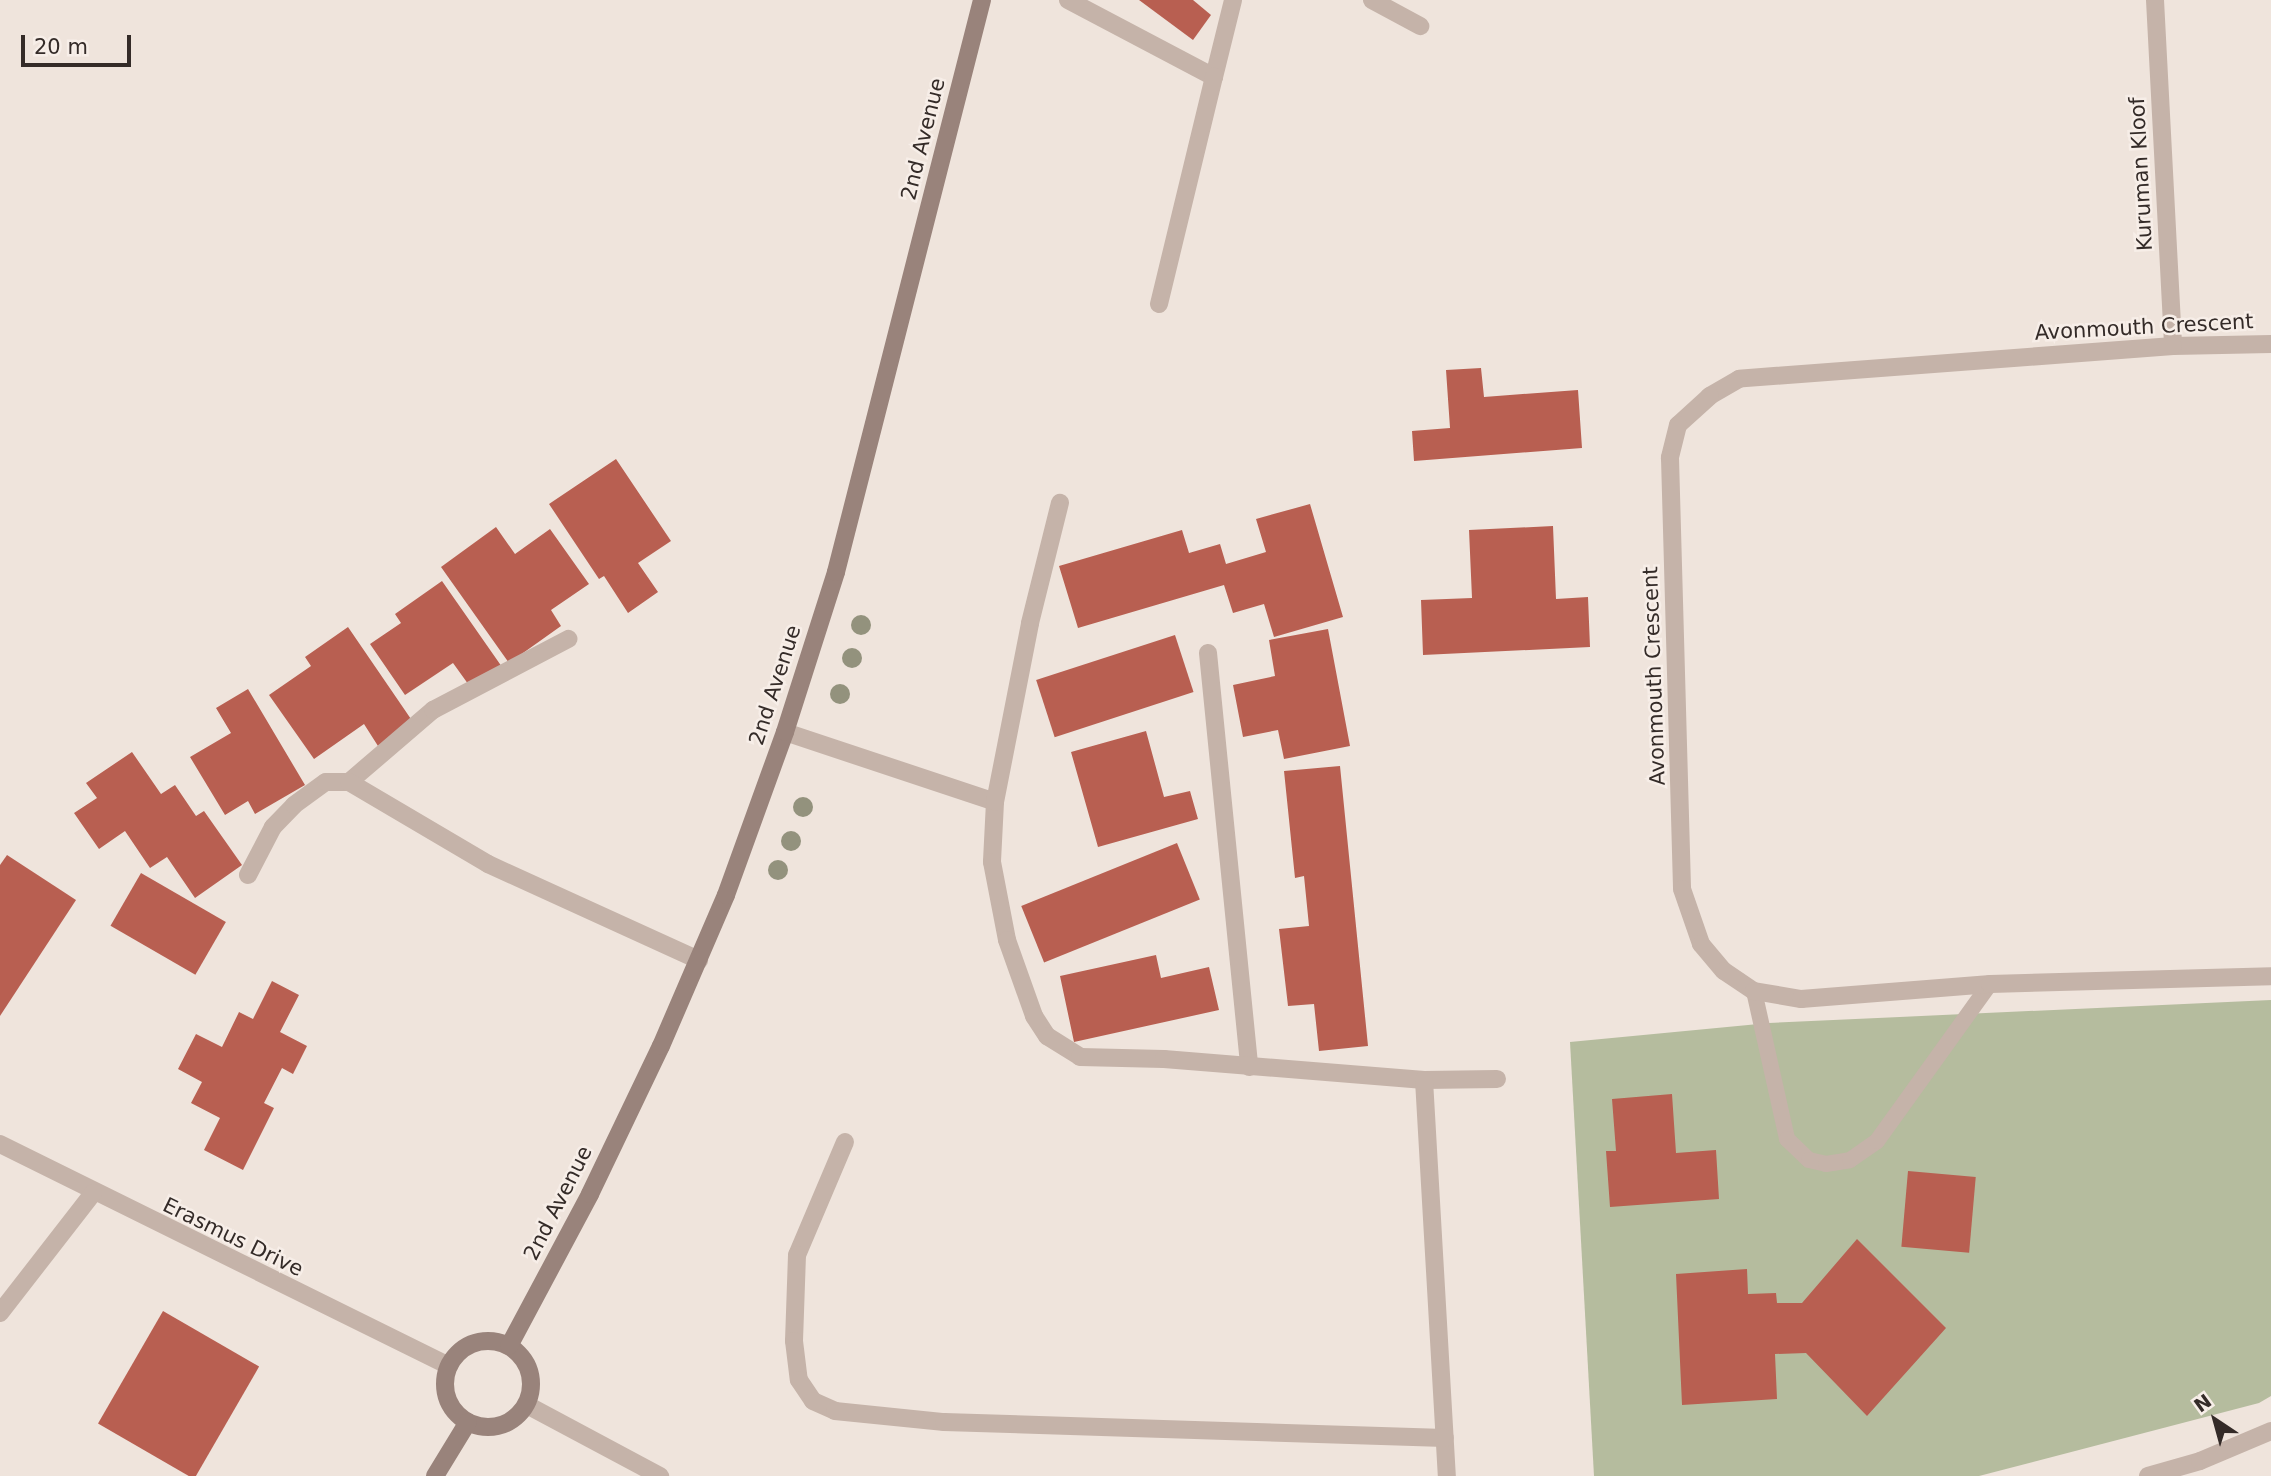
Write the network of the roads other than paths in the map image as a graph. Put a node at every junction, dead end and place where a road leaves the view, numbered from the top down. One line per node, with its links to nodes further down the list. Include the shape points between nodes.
1 (982, 0): 14 (street, 2nd Avenue, via 836,572)
2 (1068, 0): 7 (street)
3 (1233, 0): 7 (street)
4 (1372, 0): 6 (street)
5 (2155, 0): 10 (street, Kuruman Kloof)
6 (1420, 26)
7 (1214, 77): 8 (street)
8 (1159, 304)
9 (2271, 344): 10 (street, Avonmouth Crescent)
10 (2173, 346): 21 (street, Avonmouth Crescent, via 1740,379 1710,396 1678,425 1670,458 1682,889 1701,944 1724,971)
11 (1060, 503): 16 (street, via 1030,623)
12 (568, 639): 15 (street, via 433,710)
13 (1208, 653): 22 (street)
14 (785, 732): 16 (street); 18 (street, 2nd Avenue)
15 (349, 782): 17 (street, via 326,782 294,805 273,827); 18 (street, via 488,864)
16 (995, 802): 22 (street, via 992,862 1007,940 1034,1016 1047,1036 1080,1057)
17 (248, 874)
18 (699, 960): 29 (street, 2nd Avenue, via 590,1194)
19 (2271, 976): 20 (street, Avonmouth Crescent)
20 (1990, 984): 21 (street, Avonmouth Crescent, via 1801,999); 21 (lane, via 1877,1141 1850,1160 1826,1164 1809,1160 1787,1139)
21 (1754, 991)
22 (1250, 1067): 24 (street)
23 (1497, 1079): 24 (street)
24 (1424, 1080): 34 (street)
25 (845, 1142): 34 (street, via 797,1255 794,1341 799,1380 813,1401 835,1410 944,1422)
26 (0, 1144): 27 (street, Erasmus Drive)
27 (93, 1193): 28 (street); 30 (street, Erasmus Drive)
28 (0, 1313)
29 (509, 1346): 30 (street, via 478,1342 465,1347); 31 (street, via 527,1365 531,1392)
30 (449, 1366): 32 (street, via 444,1386 448,1401)
31 (527, 1405): 32 (street, via 507,1423 495,1427); 36 (street)
32 (468, 1422): 35 (street)
33 (2271, 1431): 38 (street, via 2200,1461)
34 (1445, 1438): 37 (street)
35 (435, 1476)
36 (660, 1476)
37 (1447, 1476)
38 (2148, 1476)

